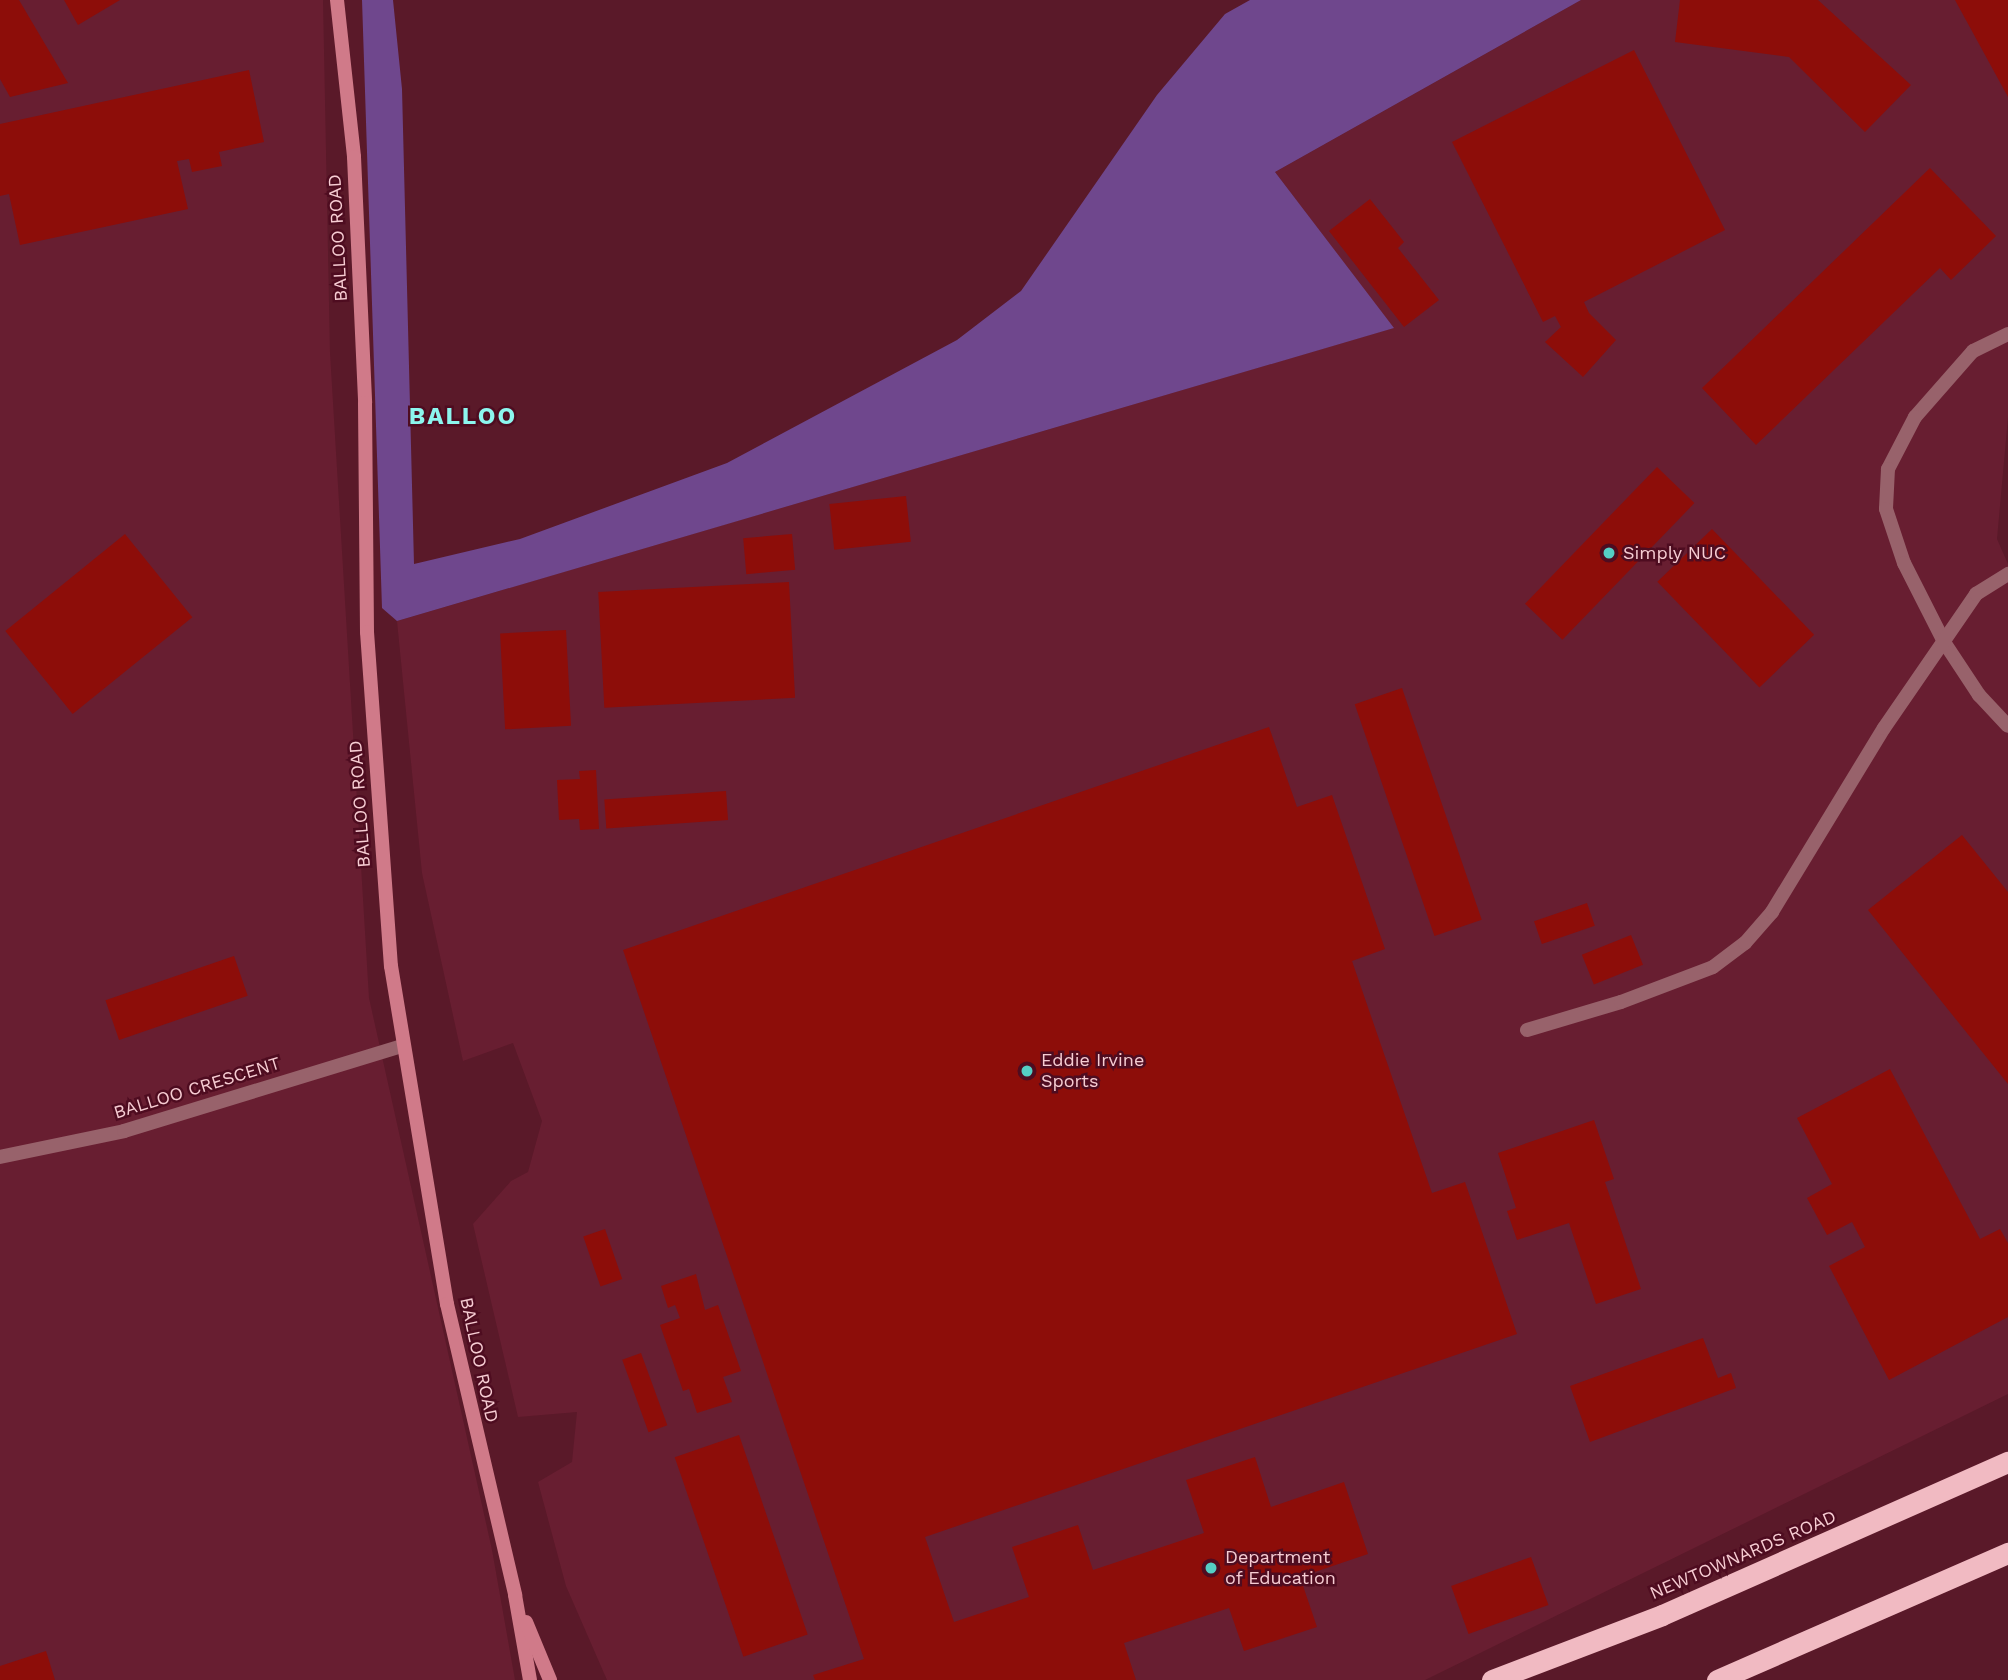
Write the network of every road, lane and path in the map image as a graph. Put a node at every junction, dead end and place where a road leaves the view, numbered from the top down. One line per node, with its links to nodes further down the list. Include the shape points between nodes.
1 (337, 0): 7 (street, BALLOO ROAD, via 354,156 365,403 367,632 391,966)
2 (2008, 334): 4 (street, via 1973,351 1915,416 1888,469 1886,509 1904,563)
3 (2008, 574): 4 (street, via 1976,594)
4 (1944, 642): 5 (street, via 1979,695); 6 (street, via 1884,728 1772,912 1745,943 1713,967)
5 (2008, 726)
6 (1527, 1030)
7 (402, 1046): 8 (street, BALLOO CRESCENT, via 124,1131); 11 (street, BALLOO ROAD, via 447,1304)
8 (0, 1157)
9 (2008, 1462): 14 (highway, NEWTOWNARDS ROAD, via 1662,1615)
10 (2008, 1553): 15 (highway)
11 (515, 1595): 12 (street, BALLOO ROAD); 13 (street, BALLOO ROAD)
12 (530, 1680)
13 (550, 1680)
14 (1493, 1680)
15 (1717, 1680)

